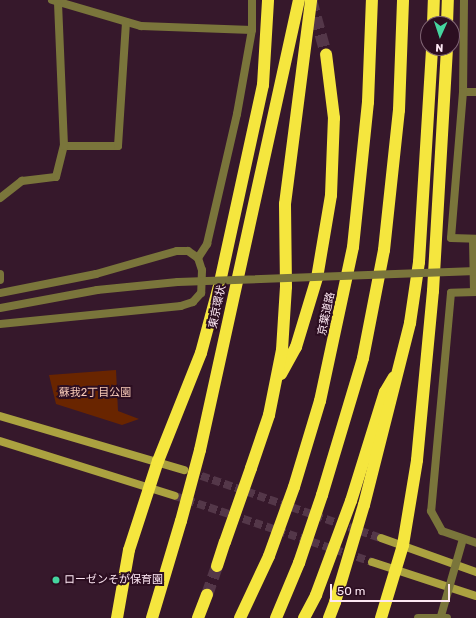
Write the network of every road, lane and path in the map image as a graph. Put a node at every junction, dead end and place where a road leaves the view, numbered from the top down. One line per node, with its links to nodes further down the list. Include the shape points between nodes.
1 (252, 0): 14 (street)
2 (268, 0): 35 (highway, via 263,85 220,282 200,353)
3 (299, 0): 51 (highway, 東京環状, bridge, via 200,450)
4 (311, 0): 32 (highway, via 285,204 286,288)
5 (372, 0): 53 (highway, 京葉道路, bridge, via 368,110 353,247 320,401 294,487 269,556)
6 (403, 0): 54 (highway, bridge, via 399,110 384,250 363,358 322,495 299,563)
7 (434, 0): 11 (highway)
8 (448, 0): 12 (highway)
9 (464, 0): 18 (street)
10 (55, 1): 13 (street); 20 (street)
11 (433, 16)
12 (448, 16)
13 (126, 22): 14 (street, via 164,28); 20 (street, via 118,146)
14 (252, 30): 23 (street, via 207,244)
15 (326, 54): 32 (highway, via 334,118 331,195 317,278 296,347)
16 (432, 56): 31 (highway, via 419,262)
17 (446, 56): 42 (highway, via 426,367 417,460)
18 (463, 92): 19 (street); 22 (street, via 451,238)
19 (476, 92)
20 (64, 146): 21 (street, via 56,176 22,181)
21 (0, 198)
22 (474, 239): 27 (street)
23 (198, 258): 28 (street, via 188,251 177,251 96,274); 30 (street, via 202,270 201,293 193,302)
24 (476, 271): 29 (street, bridge, via 178,282 97,290)
25 (0, 274): 26 (street)
26 (0, 280)
27 (475, 292): 40 (street, via 451,293 431,511 442,531)
28 (0, 294)
29 (0, 308)
30 (0, 324)
31 (399, 369): 55 (highway, bridge, via 385,392 351,501 316,595); 56 (highway, bridge, via 364,505)
32 (277, 382): 44 (highway, bridge)
33 (0, 416): 35 (street)
34 (0, 441): 37 (street)
35 (158, 461): 36 (street); 37 (highway)
36 (184, 470)
37 (150, 487): 38 (street); 50 (highway, via 129,550)
38 (176, 496)
39 (381, 538): 42 (street)
40 (463, 539): 41 (street); 49 (street, bridge)
41 (476, 543)
42 (402, 545): 45 (highway); 46 (street)
43 (372, 562): 45 (street)
44 (217, 566)
45 (396, 570): 48 (street); 57 (highway)
46 (476, 572)
47 (207, 595): 52 (highway)
48 (476, 596)
49 (444, 617): 58 (street)
50 (117, 618)
51 (152, 618)
52 (198, 618)
53 (240, 618)
54 (276, 618)
55 (304, 618)
56 (329, 618)
57 (381, 618)
58 (418, 618)

